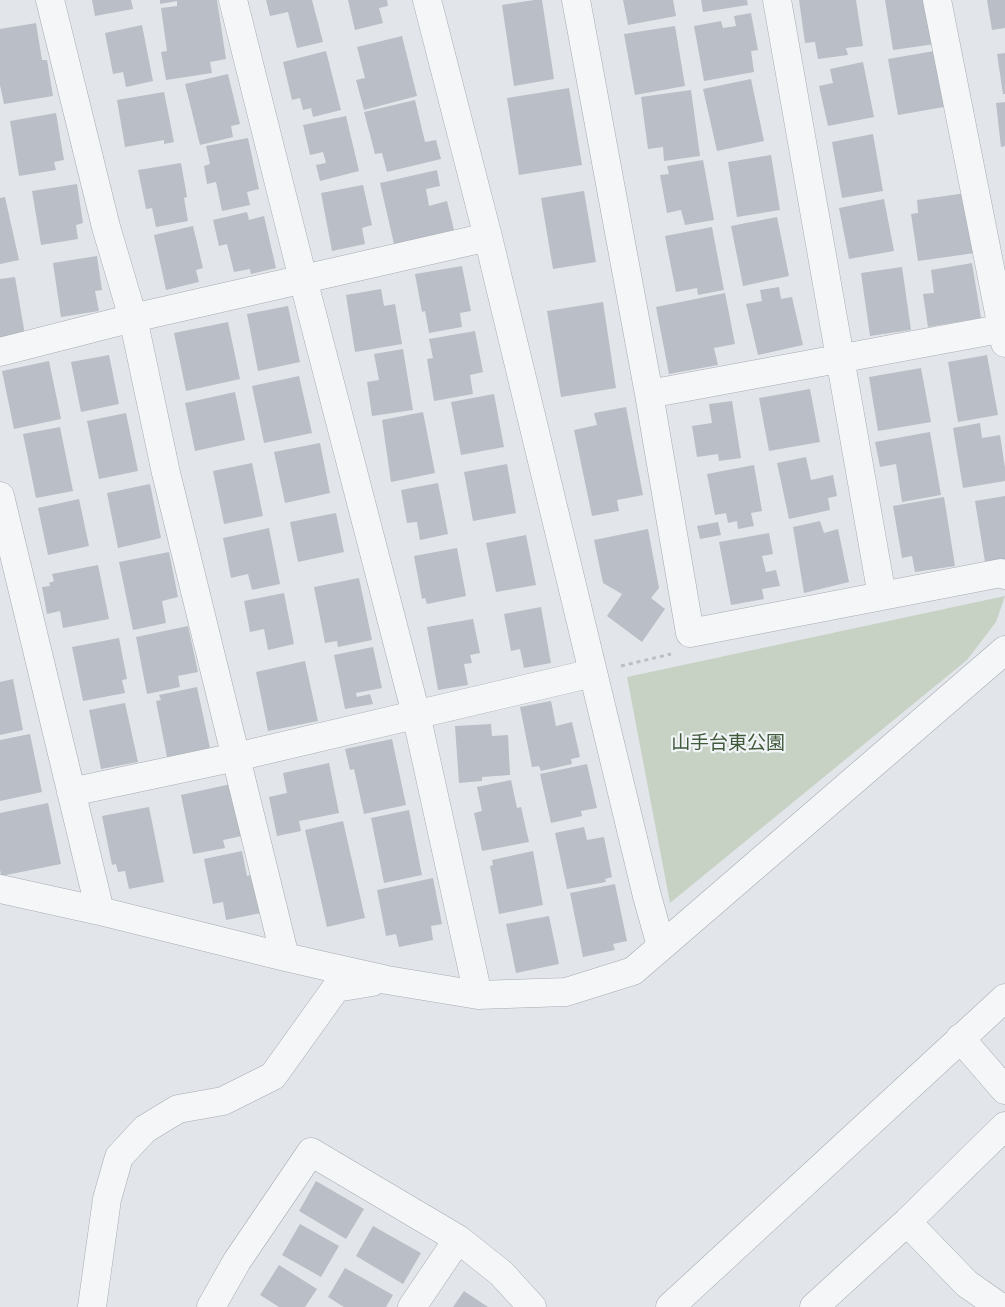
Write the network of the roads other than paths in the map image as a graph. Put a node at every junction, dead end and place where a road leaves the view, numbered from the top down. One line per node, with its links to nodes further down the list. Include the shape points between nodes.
1 (50, 0): 9 (street, via 106,227)
2 (232, 0): 8 (street)
3 (427, 0): 7 (street)
4 (576, 0): 13 (street)
5 (777, 0): 12 (street)
6 (937, 0): 10 (street)
7 (488, 237): 8 (street); 18 (street)
8 (302, 279): 9 (street); 19 (street)
9 (133, 318): 11 (street); 20 (street, via 166,472)
10 (1004, 333): 12 (street)
11 (0, 352)
12 (840, 358): 13 (street); 16 (street)
13 (649, 394): 16 (street, via 690,633)
14 (0, 496): 21 (street)
15 (1005, 575): 16 (street)
16 (882, 596)
17 (1005, 650): 24 (street)
18 (593, 673): 19 (street); 24 (street)
19 (416, 714): 20 (street); 27 (street)
20 (236, 757): 21 (street); 25 (street)
21 (71, 792): 23 (street)
22 (0, 889): 23 (street)
23 (100, 911): 25 (street)
24 (661, 946): 27 (street, via 633,971 566,992)
25 (285, 957): 26 (street)
26 (387, 980): 27 (street); 34 (street, via 336,988 273,1076 223,1102 178,1109 145,1129 119,1157 107,1199)
27 (478, 995)
28 (1005, 998): 29 (street)
29 (960, 1038): 30 (street); 38 (street)
30 (1005, 1090)
31 (1005, 1126): 32 (street)
32 (907, 1222): 39 (street); 40 (street, via 967,1284)
33 (458, 1239): 35 (street, via 311,1152 237,1261); 36 (street); 37 (street, via 501,1273)
34 (92, 1307)
35 (211, 1307)
36 (412, 1307)
37 (532, 1307)
38 (670, 1307)
39 (814, 1307)
40 (1000, 1307)

